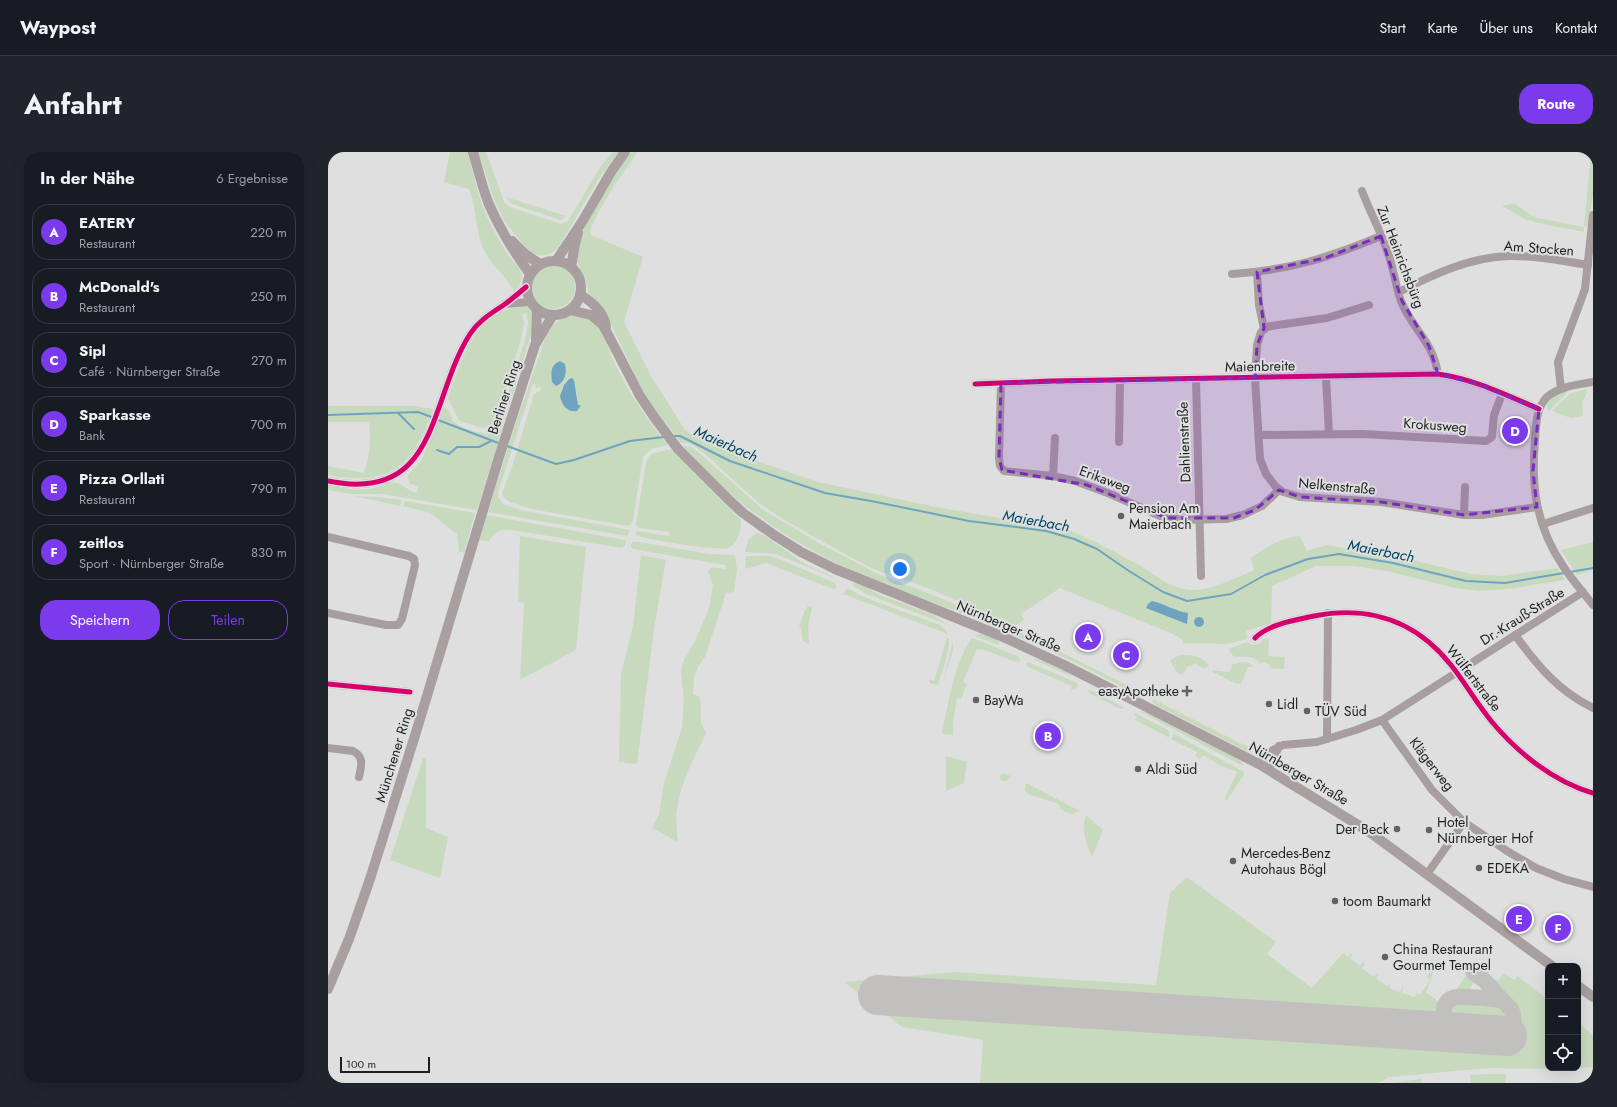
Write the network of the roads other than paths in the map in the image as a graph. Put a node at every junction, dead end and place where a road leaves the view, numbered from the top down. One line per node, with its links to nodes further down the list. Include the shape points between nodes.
1 (473, 152): 6 (main road, via 488,201)
2 (625, 152): 5 (main road)
3 (1362, 191): 7 (street, Zur Heinrichsbürg)
4 (1593, 215): 8 (street)
5 (582, 222): 9 (main road); 12 (main road)
6 (505, 234): 10 (main road); 14 (main road)
7 (1381, 236): 13 (street, via 1325,258 1292,267); 17 (street, Zur Heinrichsbürg, via 1391,260)
8 (1592, 236): 11 (street)
9 (556, 261): 10 (main road); 12 (main road)
10 (540, 264): 14 (main road)
11 (1588, 265): 17 (street, Am Stocken, via 1532,257 1498,257 1451,269); 35 (street, via 1585,289 1558,362)
12 (571, 267): 18 (main road, via 580,281)
13 (1256, 272): 15 (street); 24 (street)
14 (530, 274): 16 (main road)
15 (1232, 274)
16 (526, 287): 19 (street); 21 (main road, Berliner Ring)
17 (1398, 292): 27 (street, Zur Heinrichsbürg, via 1408,314 1434,354)
18 (580, 294): 22 (main road); 25 (main road, Nürnberger Straße, via 600,312)
19 (504, 304): 21 (street); 44 (street, via 486,316 470,335 457,360 424,445 416,457 392,477 376,483 351,484)
20 (1370, 304): 24 (street, via 1327,318)
21 (534, 305): 23 (main road, via 546,314); 26 (main road, Berliner Ring)
22 (570, 310): 23 (main road); 25 (main road, Nürnberger Straße, via 591,315)
23 (554, 315): 26 (main road, Berliner Ring)
24 (1264, 329): 29 (street, via 1256,345)
25 (607, 331): 67 (main road, Nürnberger Straße, via 630,378 678,449 743,513 774,535 807,555 858,579 1028,648 1083,674)
26 (535, 345): 42 (main road, Berliner Ring)
27 (1438, 374): 28 (street, Maienbreite); 36 (street, Maienbreite, via 1466,380)
28 (1326, 377): 29 (street, Maienbreite); 38 (street)
29 (1255, 378): 30 (street, Maienbreite); 39 (street, Nelkenstraße)
30 (1196, 379): 31 (street, Maienbreite); 50 (street, Dahlienstraße)
31 (1120, 381): 33 (street, Maienbreite); 41 (street)
32 (1593, 382): 35 (street)
33 (1001, 383): 34 (street, Maienbreite); 43 (street, Erikaweg, via 1001,469)
34 (975, 384)
35 (1561, 389): 37 (street, via 1548,397)
36 (1502, 394): 37 (street, Maienbreite); 38 (street, Krokusweg, via 1494,415 1492,438 1486,441)
37 (1539, 409): 47 (street, via 1533,471)
38 (1329, 434): 39 (street, Krokusweg)
39 (1259, 435): 46 (street, Nelkenstraße, via 1263,470)
40 (1055, 438): 43 (street)
41 (1119, 442)
42 (499, 458): 75 (main road, Münchener Ring, via 366,892)
43 (1053, 476): 50 (street, Erikaweg, via 1097,488 1167,518)
44 (328, 481)
45 (1465, 487): 49 (street)
46 (1279, 490): 49 (street, Nelkenstraße, via 1300,497 1381,502); 50 (street, Erikaweg, via 1262,506 1243,516)
47 (1537, 507): 49 (street, Nelkenstraße); 51 (street)
48 (1593, 508): 51 (street)
49 (1464, 515)
50 (1199, 520): 53 (street, Dahlienstraße)
51 (1542, 524): 54 (street, via 1563,567)
52 (328, 537): 56 (street, via 406,555 414,559 415,565 400,624 386,625)
53 (1201, 576)
54 (1588, 595): 55 (street); 58 (street, Dr.-Krauß-Straße)
55 (1593, 605)
56 (328, 613)
57 (1328, 613): 59 (street, Wülfertstraße, via 1266,629); 60 (street, Wülfertstraße, via 1365,613 1396,622 1412,630 1440,652); 65 (street)
58 (1515, 635): 60 (street, Dr.-Krauß-Straße); 63 (street, via 1550,679)
59 (1255, 638)
60 (1456, 672): 64 (street, Dr.-Krauß-Straße); 69 (street, Wülfertstraße, via 1493,722 1520,751 1558,777)
61 (328, 684): 62 (street)
62 (410, 692)
63 (1593, 708)
64 (1382, 720): 65 (street, Dr.-Krauß-Straße); 70 (street, Klägerweg, via 1432,790)
65 (1327, 739): 67 (street, Dr.-Krauß-Straße, via 1280,746)
66 (328, 748): 68 (street, via 357,753 362,763)
67 (1263, 767): 71 (main road, Nürnberger Straße, via 1357,823)
68 (359, 777)
69 (1593, 793)
70 (1464, 822): 71 (street); 72 (street, Klägerweg, via 1536,868)
71 (1427, 874): 73 (main road, Nürnberger Straße)
72 (1593, 887)
73 (1548, 963)
74 (1581, 988): 76 (main road)
75 (328, 989)
76 (1593, 997)

